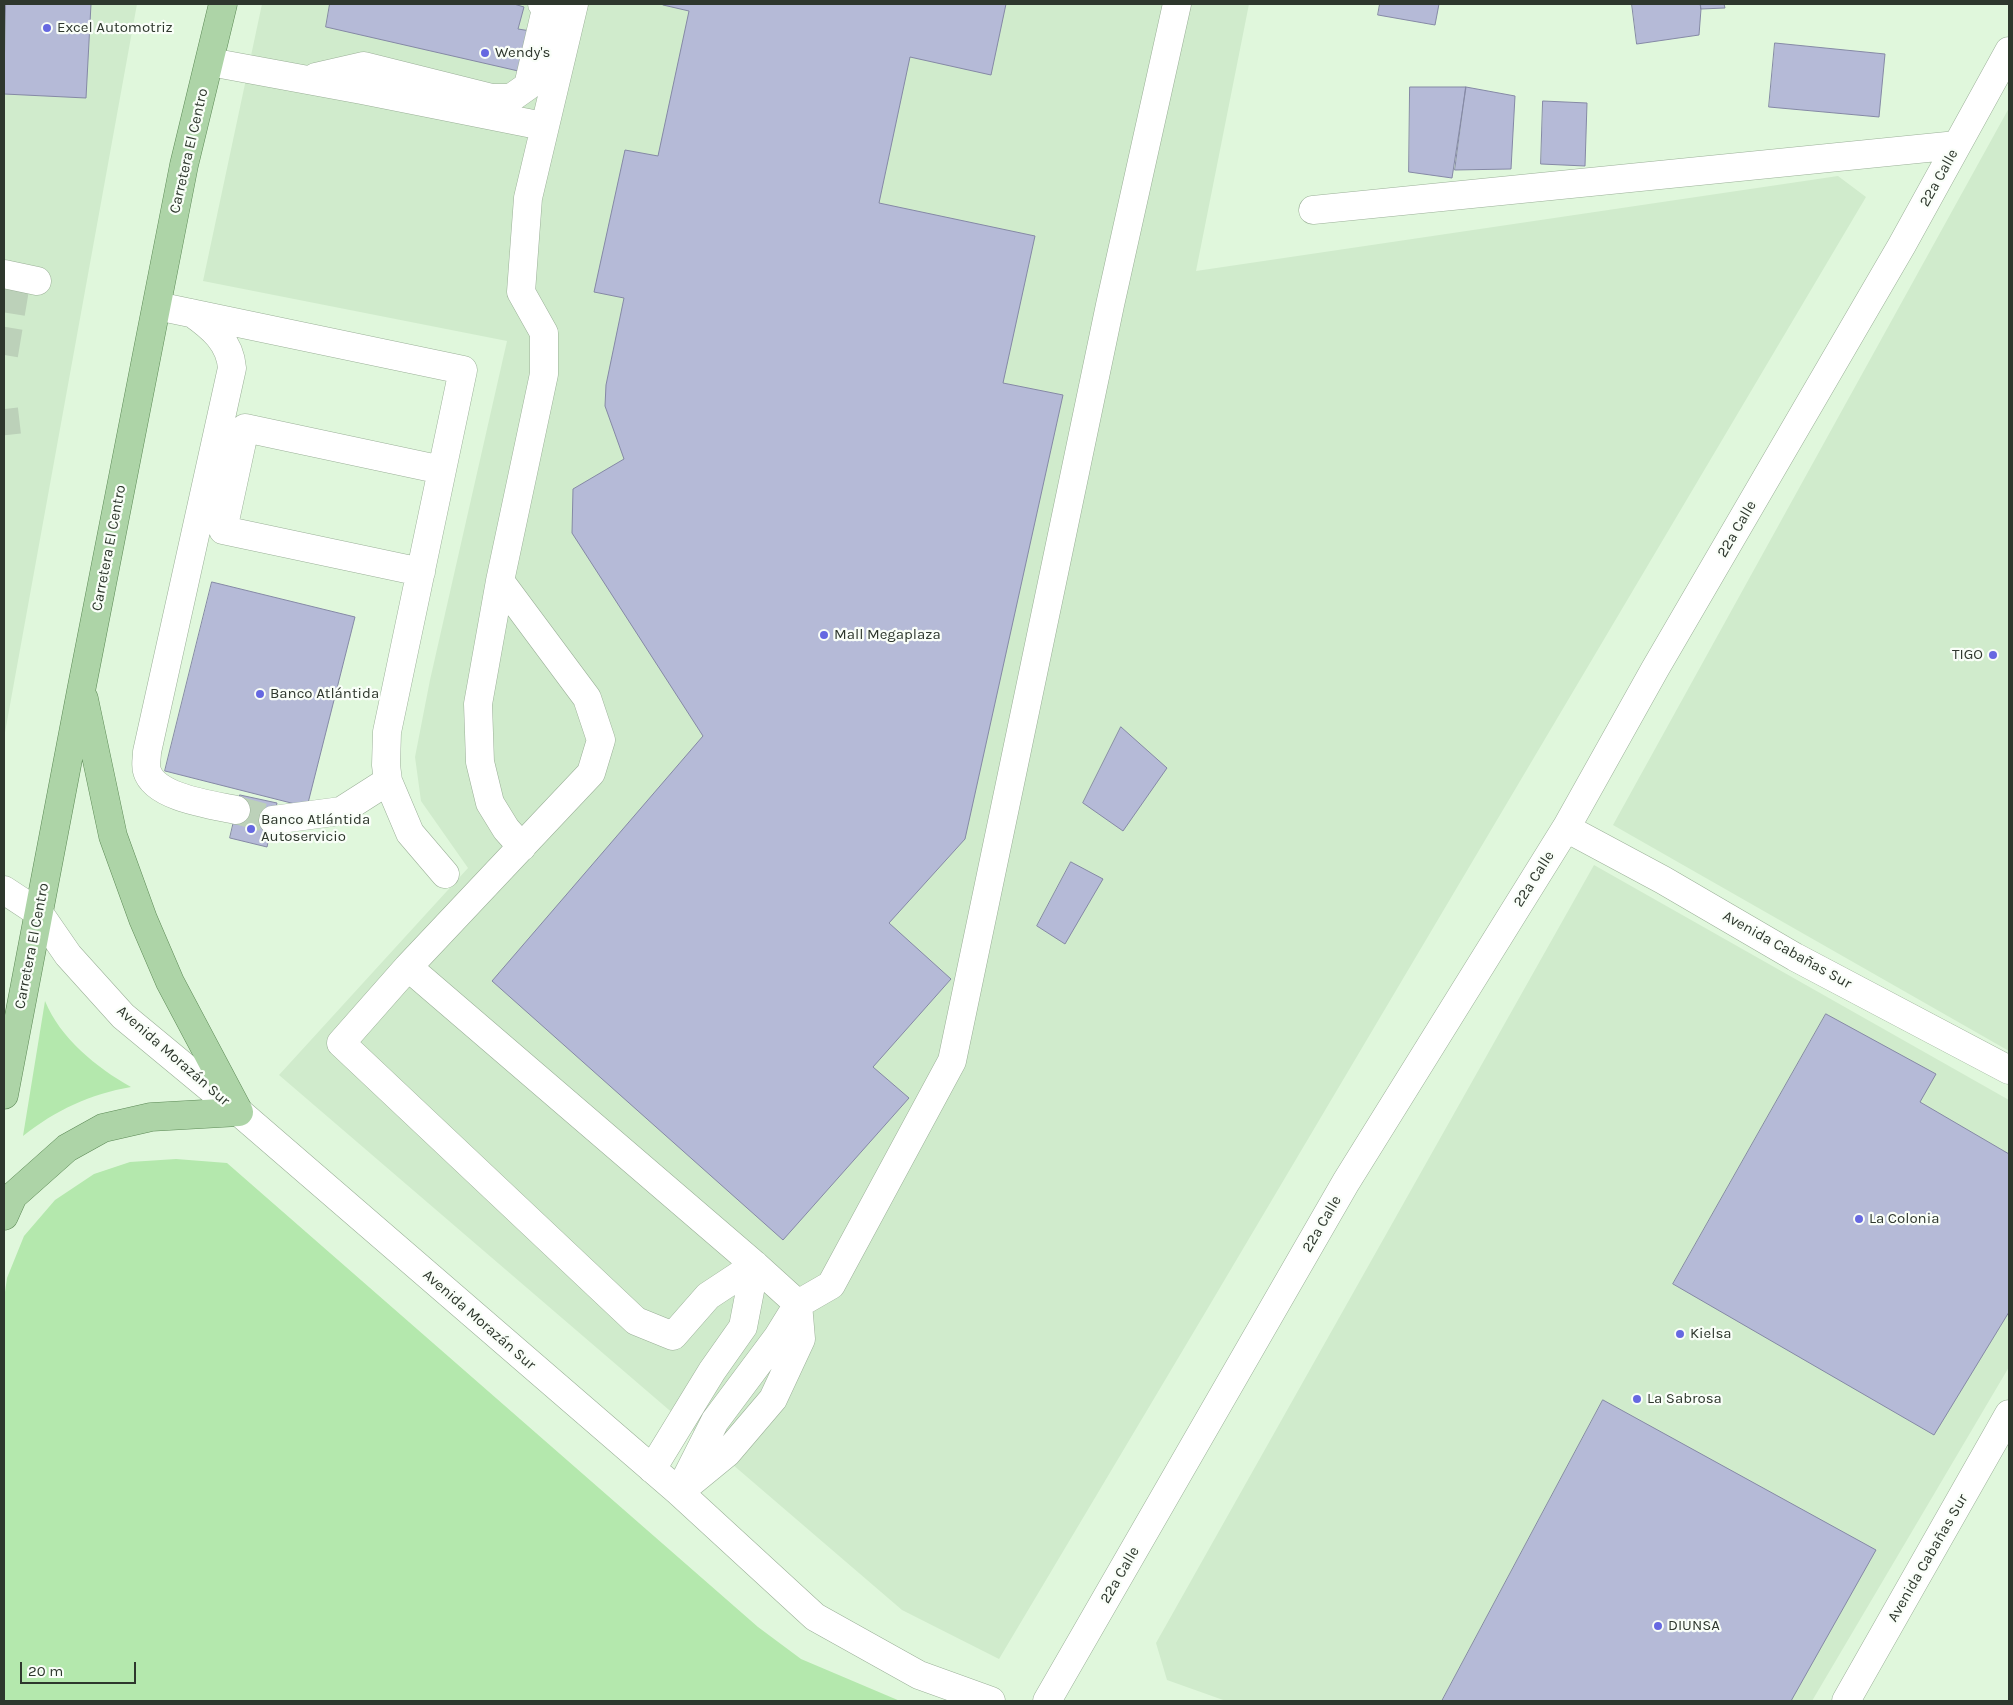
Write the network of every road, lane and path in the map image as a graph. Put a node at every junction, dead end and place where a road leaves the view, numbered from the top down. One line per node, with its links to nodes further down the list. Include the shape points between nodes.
1 (223, 4): 6 (main road, Carretera El Centro)
2 (542, 4): 7 (street, via 546,9 528,86 511,98 492,98 364,66)
3 (574, 4): 8 (street)
4 (1177, 4): 33 (street, via 1110,305 952,1061 831,1285)
5 (2009, 51): 9 (street, 22a Calle)
6 (210, 62): 7 (street); 13 (main road, Carretera El Centro, via 184,164)
7 (304, 79): 8 (street)
8 (543, 126): 17 (street, via 528,198 521,292 544,333 544,374)
9 (1957, 145): 10 (street); 22 (street, 22a Calle)
10 (1313, 210)
11 (4, 274): 12 (street)
12 (37, 281)
13 (157, 306): 14 (street); 18 (main road, Carretera El Centro)
14 (191, 312): 15 (street, via 463,370); 20 (street, via 217,332 228,350 232,368 146,763 152,780 171,793)
15 (442, 470): 16 (street); 16 (street, via 245,428 223,530)
16 (421, 572): 19 (street, via 387,732)
17 (500, 581): 23 (street, via 478,704 480,762 490,803 506,829); 23 (street, via 587,698 601,740 591,773)
18 (82, 686): 26 (main road, Carretera El Centro); 30 (main road, via 113,836 143,919 170,982)
19 (388, 781): 21 (street, via 341,811); 24 (street, via 410,833)
20 (236, 810)
21 (272, 820)
22 (1566, 828): 28 (street, Avenida Cabañas Sur, via 1795,957); 38 (street, 22a Calle, via 1346,1182)
23 (522, 846): 27 (street)
24 (445, 874)
25 (4, 890): 26 (street, Avenida Morazán Sur)
26 (39, 913): 29 (main road, Carretera El Centro); 30 (street, Avenida Morazán Sur, via 68,955 122,1016)
27 (408, 967): 32 (street); 32 (street, via 341,1043 636,1321 673,1336 708,1296)
28 (2009, 1070)
29 (4, 1095)
30 (238, 1112): 31 (main road, via 150,1117 103,1128 67,1148 13,1196); 35 (street, Avenida Morazán Sur)
31 (4, 1216)
32 (755, 1265): 33 (street); 35 (street, via 743,1327)
33 (798, 1304): 36 (street, via 801,1339 774,1399 728,1452)
34 (2009, 1414): 39 (street, Avenida Cabañas Sur)
35 (652, 1469): 36 (street, Avenida Morazán Sur)
36 (679, 1492): 37 (street, Avenida Morazán Sur, via 815,1616 919,1675)
37 (991, 1701)
38 (1048, 1701)
39 (1846, 1701)

